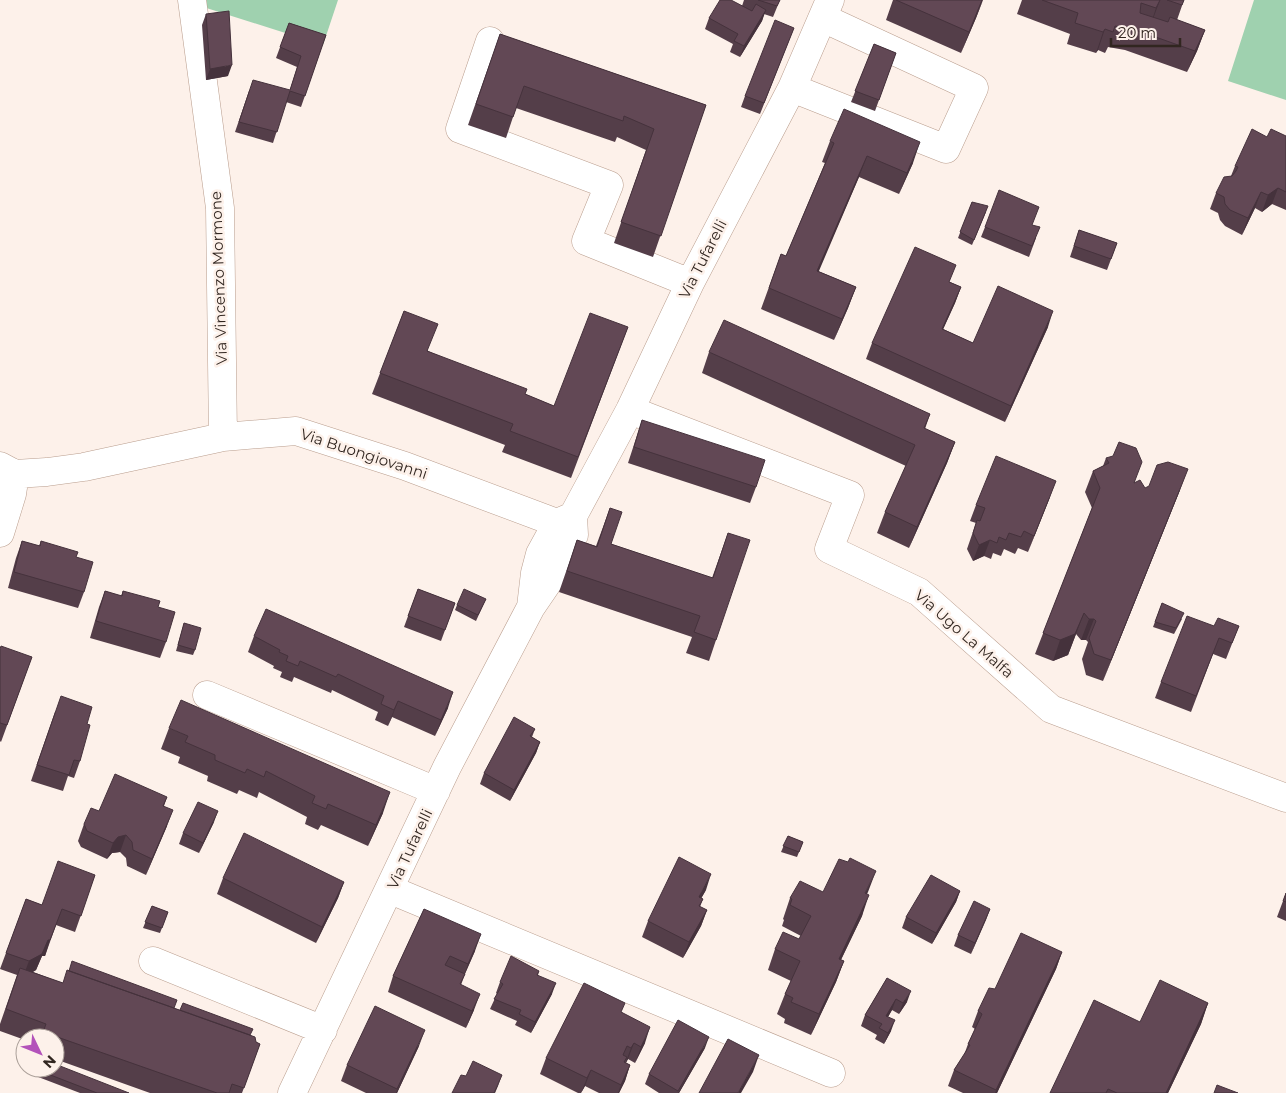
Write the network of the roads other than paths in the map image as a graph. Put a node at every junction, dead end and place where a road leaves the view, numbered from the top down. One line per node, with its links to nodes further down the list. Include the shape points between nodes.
1 (192, 0): 7 (street, Via Vincenzo Mormone, via 220,208)
2 (826, 9): 4 (street, Via Tufarelli); 4 (street, via 974,88 946,149)
3 (490, 41): 5 (street, via 460,129 609,185 586,241)
4 (792, 88): 5 (street, Via Tufarelli)
5 (690, 283): 6 (street, Via Tufarelli)
6 (630, 410): 9 (street, Via Tufarelli); 13 (street, Via Ugo La Malfa, via 850,494 829,549 920,592 1051,709)
7 (223, 437): 8 (street, Via Buongiovanni, via 84,467); 9 (street, Via Buongiovanni, via 296,432)
8 (8, 470): 10 (street, Via Buongiovanni, via 12,494)
9 (565, 520): 12 (street, Via Tufarelli, via 540,554 531,607)
10 (0, 533)
11 (207, 694): 12 (street)
12 (436, 791): 14 (street, Via Tufarelli)
13 (1286, 798)
14 (391, 890): 16 (street, Via Tufarelli); 17 (street)
15 (152, 961): 16 (street)
16 (322, 1030): 18 (street, Via Tufarelli)
17 (831, 1073)
18 (292, 1093)

